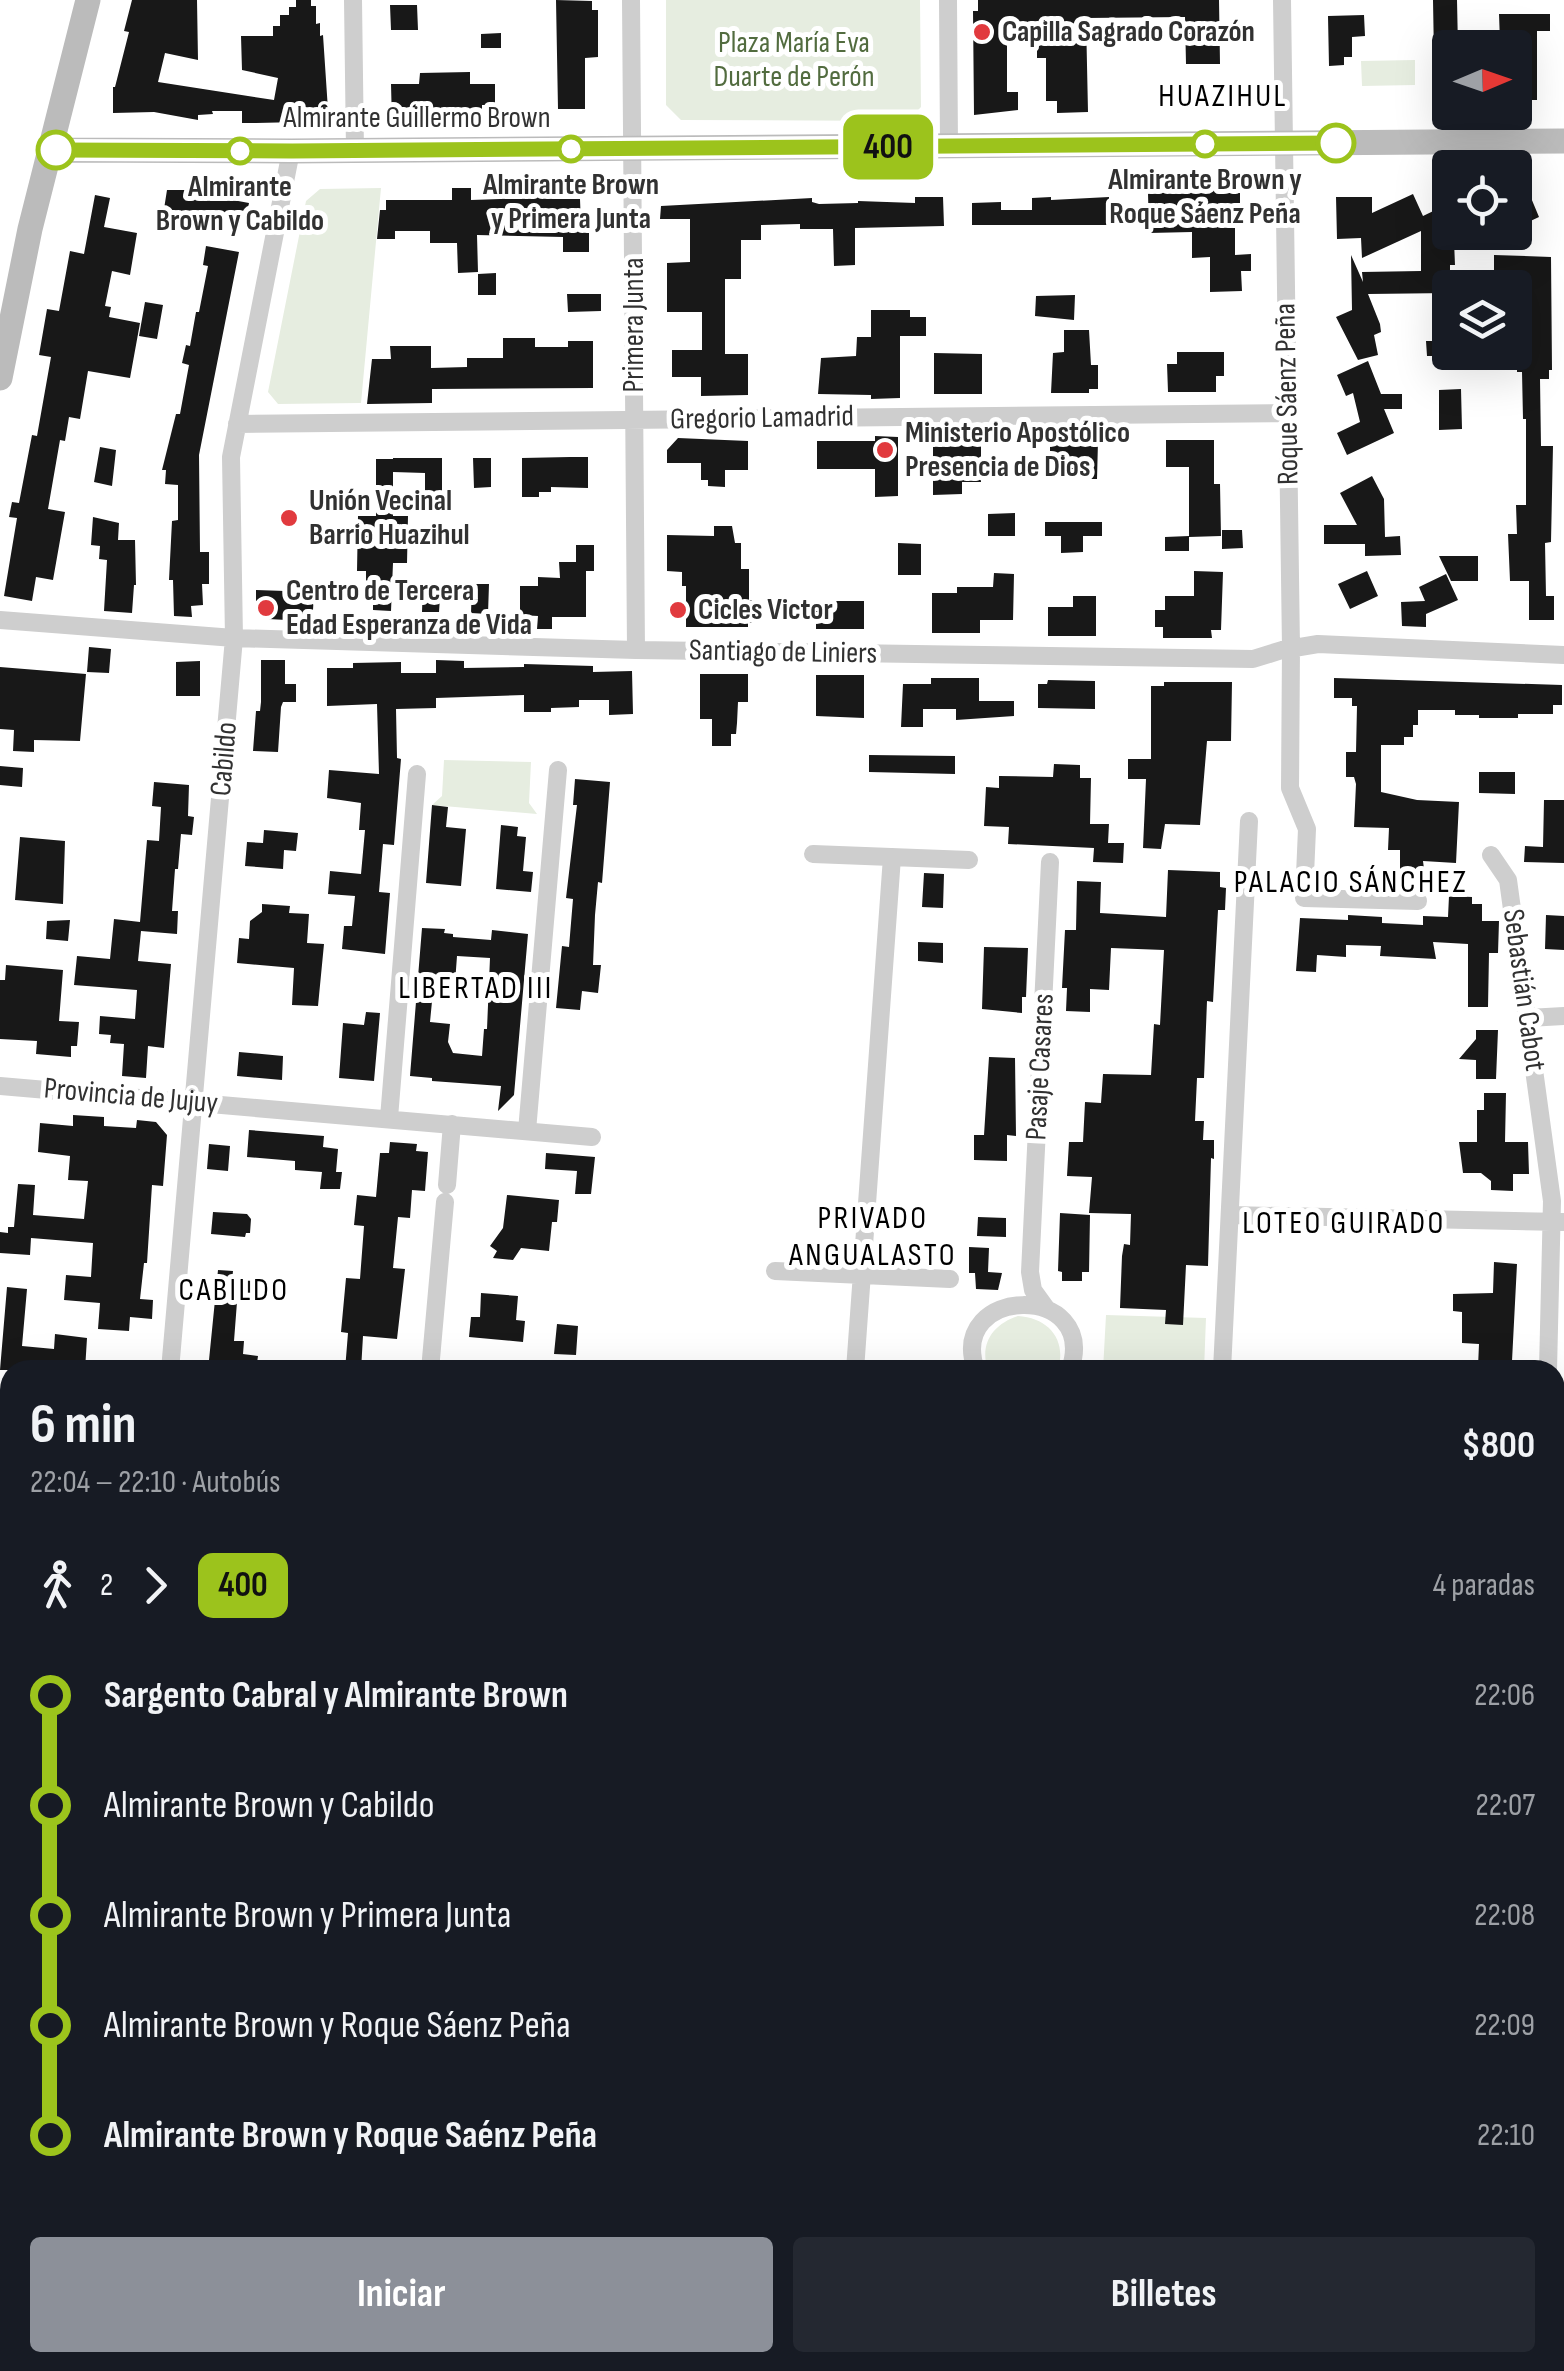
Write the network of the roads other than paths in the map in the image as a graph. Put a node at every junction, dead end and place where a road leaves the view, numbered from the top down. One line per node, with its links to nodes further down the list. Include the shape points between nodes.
1 (88, 0): 10 (street)
2 (353, 0): 11 (street)
3 (631, 0): 9 (street, Primera Junta)
4 (948, 0): 8 (street)
5 (1282, 0): 7 (street, Roque Sáenz Peña)
6 (1564, 141): 7 (street, Almirante Guillermo Brown)
7 (1284, 144): 8 (street, Almirante Guillermo Brown); 14 (street, Roque Sáenz Peña)
8 (949, 146): 9 (street, Almirante Guillermo Brown)
9 (632, 149): 11 (street, Almirante Guillermo Brown); 15 (street, Primera Junta)
10 (51, 150): 12 (street, Almirante Guillermo Brown); 13 (street)
11 (355, 150): 12 (street, Almirante Guillermo Brown)
12 (292, 151): 16 (street, Cabildo)
13 (0, 378)
14 (1288, 413): 15 (street, Gregorio Lamadrid); 19 (street, Roque Sáenz Peña)
15 (634, 420): 16 (street, Gregorio Lamadrid); 20 (street, Primera Junta)
16 (237, 424): 18 (street, Cabildo, via 231,456)
17 (0, 620): 18 (street, Santiago de Liniers)
18 (234, 638): 20 (street, Santiago de Liniers); 34 (street, Cabildo)
19 (1291, 648): 20 (street, Santiago de Liniers, via 1253,659); 21 (street, Santiago de Liniers); 30 (street, Roque Sáenz Peña, via 1290,788 1307,829 1304,898)
20 (636, 650)
21 (1564, 655)
22 (558, 770): 37 (street)
23 (417, 774): 35 (street)
24 (1249, 821): 39 (street)
25 (813, 854): 27 (street)
26 (1490, 855): 32 (street, Sebastián Cabot, via 1508,880)
27 (892, 857): 28 (street); 43 (street)
28 (968, 860)
29 (1050, 862): 42 (street, Pasaje Casares)
30 (1418, 901)
31 (1564, 1016): 32 (street)
32 (1528, 1018): 40 (street, Sebastián Cabot)
33 (0, 1086): 34 (street, Provincia de Jujuy)
34 (193, 1102): 35 (street, Provincia de Jujuy); 47 (street, Cabildo)
35 (389, 1118): 36 (street, Provincia de Jujuy)
36 (452, 1124): 37 (street, Provincia de Jujuy); 48 (street)
37 (527, 1131): 38 (street, Provincia de Jujuy)
38 (592, 1137)
39 (1230, 1215): 40 (street); 52 (street)
40 (1558, 1222): 53 (street, Sebastián Cabot)
41 (774, 1270): 43 (street)
42 (1030, 1272): 45 (street, Pasaje Casares); 46 (street, via 1024,1289)
43 (864, 1275): 44 (street); 49 (street)
44 (950, 1279)
45 (1046, 1308): 46 (street, via 1030,1303); 51 (street, Pasaje Casares, via 1069,1331)
46 (998, 1309): 50 (street, via 978,1332)
47 (171, 1360)
48 (431, 1360)
49 (856, 1360)
50 (975, 1360)
51 (1072, 1360)
52 (1223, 1360)
53 (1549, 1360)

